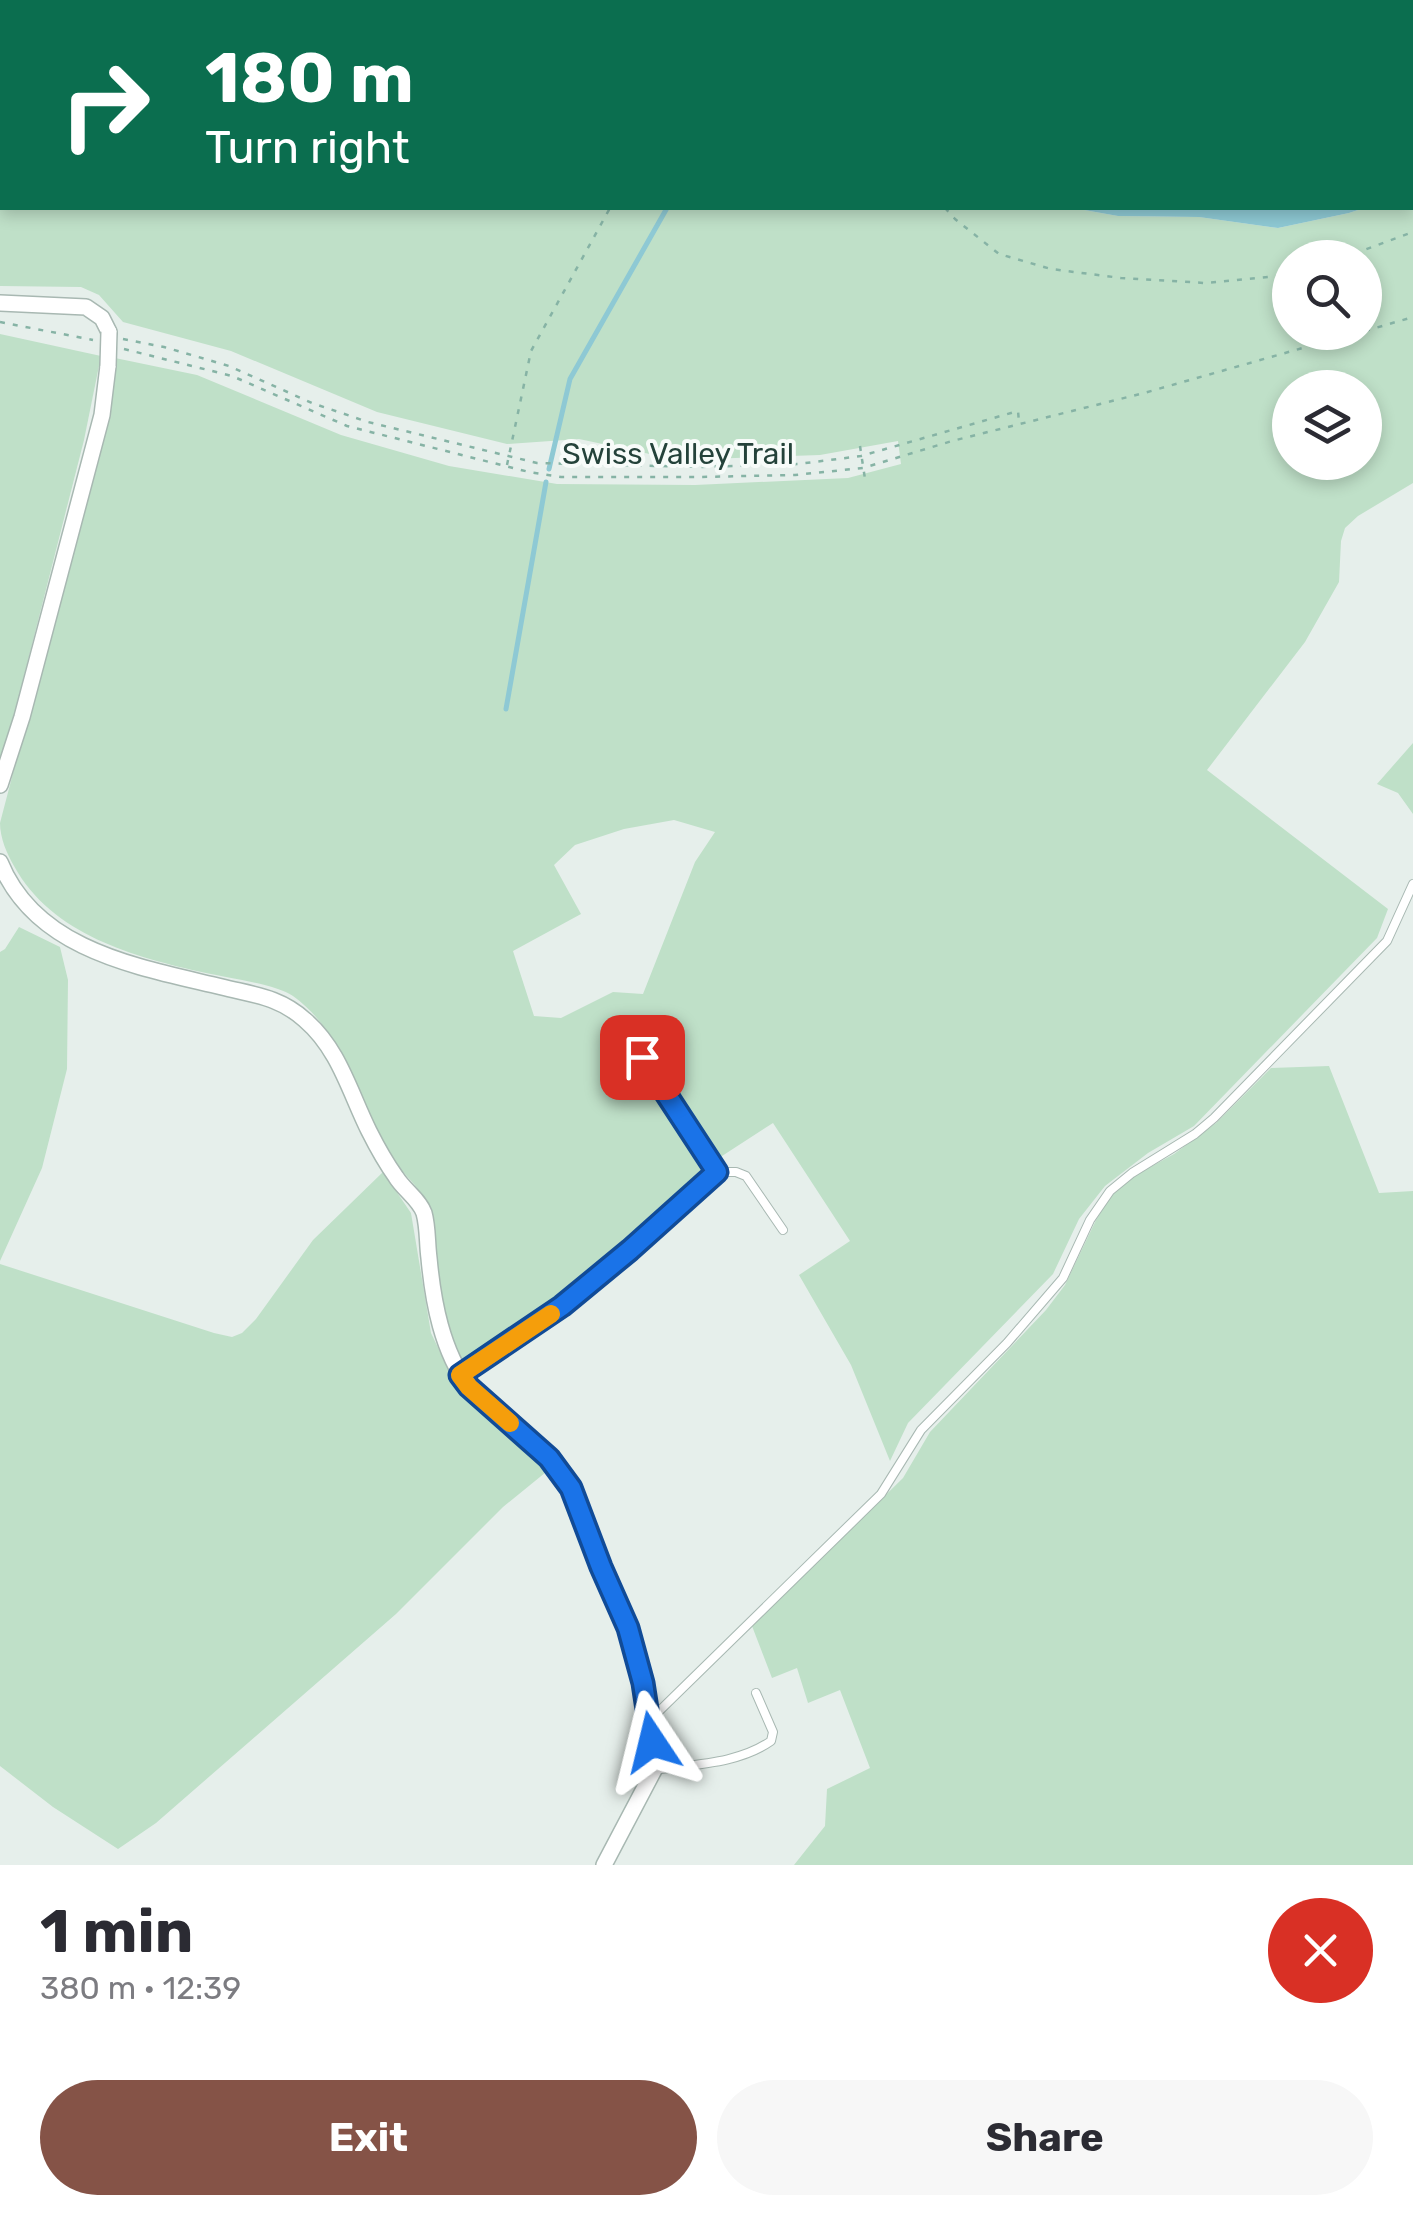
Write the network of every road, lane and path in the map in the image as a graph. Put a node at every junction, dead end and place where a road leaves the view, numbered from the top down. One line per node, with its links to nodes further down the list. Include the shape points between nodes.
1 (609, 210): 18 (path, via 531,351)
2 (947, 210): 5 (path, via 999,254 1051,270 1205,283)
3 (1413, 232): 4 (path)
4 (1382, 243)
5 (1272, 277)
6 (0, 303): 10 (street, via 86,306 102,318)
7 (1413, 317): 9 (path, Swiss Valley Trail)
8 (0, 322): 10 (path, Swiss Valley Trail)
9 (1382, 326)
10 (107, 340): 11 (path, Swiss Valley Trail); 22 (street, bridge, via 102,415)
11 (126, 350): 13 (path, via 129,340 229,366); 15 (path, Swiss Valley Trail, via 232,376)
12 (1298, 350): 14 (path, Swiss Valley Trail)
13 (368, 422): 15 (path); 18 (path)
14 (1019, 423): 17 (path, via 1018,410); 20 (path, Swiss Valley Trail)
15 (364, 430): 19 (path, Swiss Valley Trail)
16 (860, 446): 17 (path)
17 (861, 456): 18 (path, via 699,467); 20 (path)
18 (508, 458): 19 (path)
19 (507, 466): 20 (path, Swiss Valley Trail, via 561,477)
20 (863, 468): 21 (path)
21 (865, 479)
22 (0, 785)
23 (0, 862): 28 (street, via 22,901 81,946 130,965 278,1000 307,1021 336,1059 398,1181 423,1209 433,1296)
24 (1413, 884): 30 (lane, via 1388,941 1214,1118 1110,1191 1063,1278 921,1430 880,1494)
25 (623, 1028): 26 (lane)
26 (717, 1172): 27 (lane, via 746,1176); 28 (lane, via 562,1306)
27 (783, 1230)
28 (460, 1375): 30 (street, via 549,1458 571,1488 628,1628)
29 (756, 1693): 31 (lane, via 772,1741 734,1759)
30 (649, 1721): 31 (street)
31 (654, 1770): 32 (street)
32 (604, 1865)

